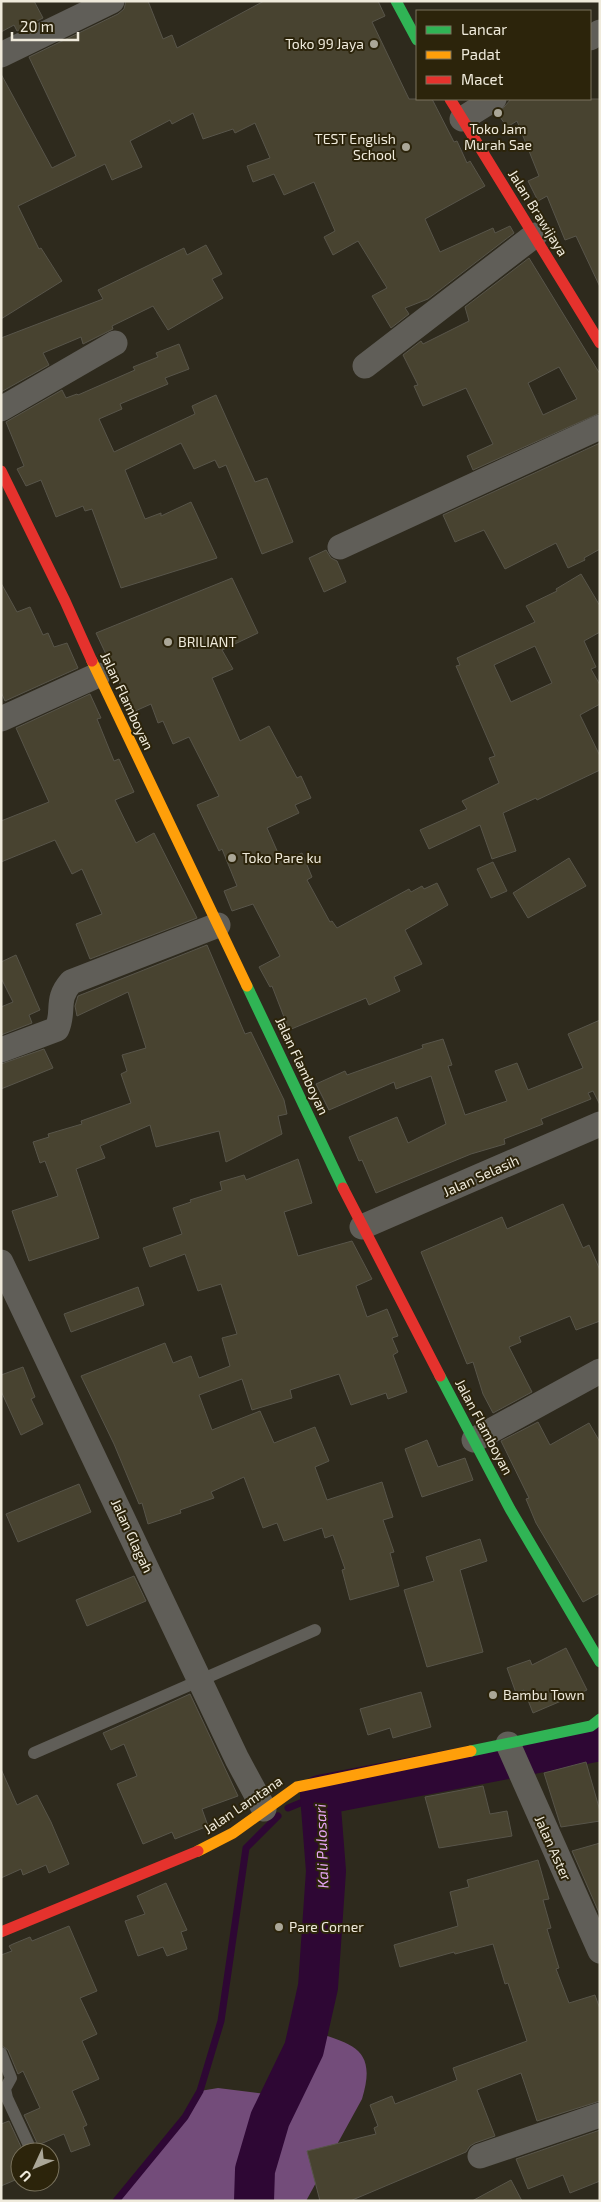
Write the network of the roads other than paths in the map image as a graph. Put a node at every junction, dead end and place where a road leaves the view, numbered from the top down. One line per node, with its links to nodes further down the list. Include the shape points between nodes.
1 (112, 1): 4 (street)
2 (396, 1): 3 (street)
3 (416, 38)
4 (1, 55)
5 (490, 100): 6 (street)
6 (456, 109): 7 (street, Jalan Brawijaya)
7 (535, 235): 9 (street, Jalan Brawijaya); 10 (street)
8 (115, 343): 11 (street)
9 (600, 343)
10 (365, 366)
11 (1, 408)
12 (600, 427): 14 (street)
13 (1, 471): 15 (street, Jalan Flamboyan)
14 (340, 547)
15 (98, 675): 16 (street); 17 (street, Jalan Flamboyan)
16 (1, 718)
17 (218, 925): 18 (street, via 71,982 63,991 61,1020 57,1029); 20 (street, Jalan Flamboyan)
18 (1, 1050)
19 (600, 1124): 20 (street, Jalan Selasih)
20 (362, 1228): 24 (street, Jalan Flamboyan)
21 (1, 1262): 22 (street, Jalan Glagah)
22 (7, 1290): 27 (street, Jalan Glagah)
23 (600, 1371): 24 (street)
24 (474, 1440): 26 (street, Jalan Flamboyan, via 510,1509)
25 (315, 1630): 27 (lane)
26 (600, 1662)
27 (200, 1680): 30 (lane); 31 (street, Jalan Glagah)
28 (600, 1720): 29 (street, Jalan Lamtana, via 590,1726)
29 (508, 1744): 31 (street, Jalan Lamtana, via 319,1781 297,1787); 33 (street, Jalan Aster)
30 (34, 1753)
31 (264, 1809): 32 (street, Jalan Lamtana, via 233,1833 206,1848)
32 (1, 1932)
33 (600, 1951)
34 (1, 2053): 36 (lane, via 11,2078 5,2089 7,2098)
35 (600, 2115): 37 (street)
36 (27, 2142)
37 (480, 2156)

